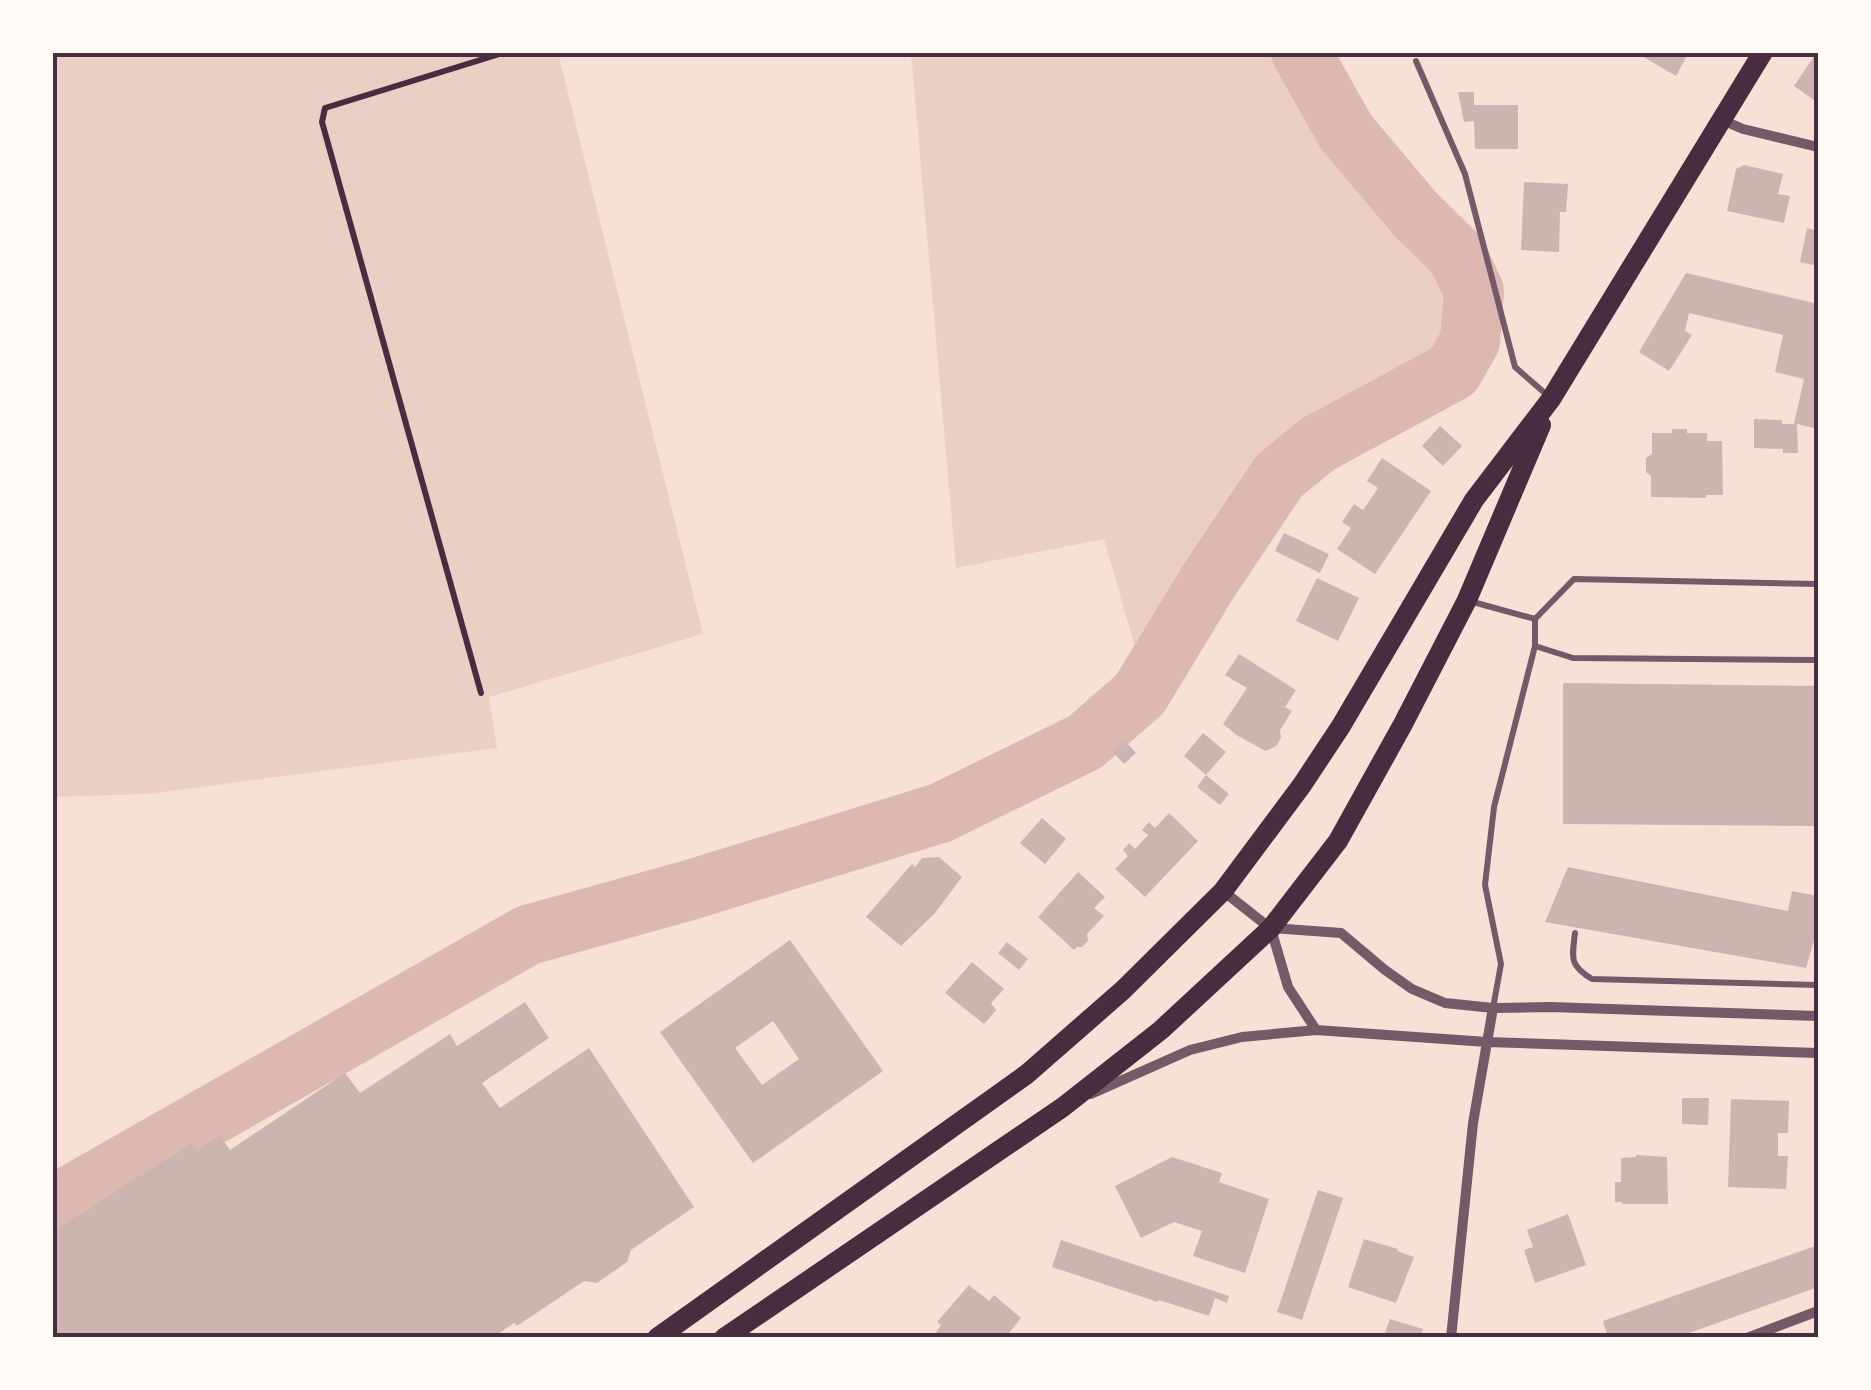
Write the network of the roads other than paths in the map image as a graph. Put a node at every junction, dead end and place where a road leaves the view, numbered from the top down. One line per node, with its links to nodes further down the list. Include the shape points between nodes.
1 (1763, 52): 3 (main road)
2 (1416, 61): 5 (lane, via 1466,174 1515,367)
3 (1721, 120): 4 (street); 5 (main road)
4 (1818, 147)
5 (1551, 399): 7 (main road); 11 (main road, via 1474,500 1342,726)
6 (1818, 584): 8 (lane, via 1574,579)
7 (1467, 600): 8 (lane); 12 (main road, via 1338,841)
8 (1535, 619): 9 (lane)
9 (1535, 646): 10 (lane, via 1573,658); 15 (lane, via 1494,807 1487,865 1501,964)
10 (1818, 660)
11 (1223, 891): 12 (street); 22 (main road, via 1027,1074)
12 (1270, 928): 15 (street, via 1341,933 1412,988 1445,1004); 17 (street, via 1288,987); 20 (main road, via 1161,1030)
13 (1575, 933): 14 (lane, via 1572,960 1592,979)
14 (1818, 985)
15 (1493, 1008): 16 (street); 18 (street)
16 (1818, 1016)
17 (1316, 1030): 18 (street); 20 (street, via 1190,1050)
18 (1487, 1042): 19 (street); 24 (street)
19 (1818, 1053)
20 (1063, 1106): 23 (main road)
21 (1818, 1311): 25 (street)
22 (657, 1338)
23 (724, 1338)
24 (1451, 1338)
25 (1747, 1338)

